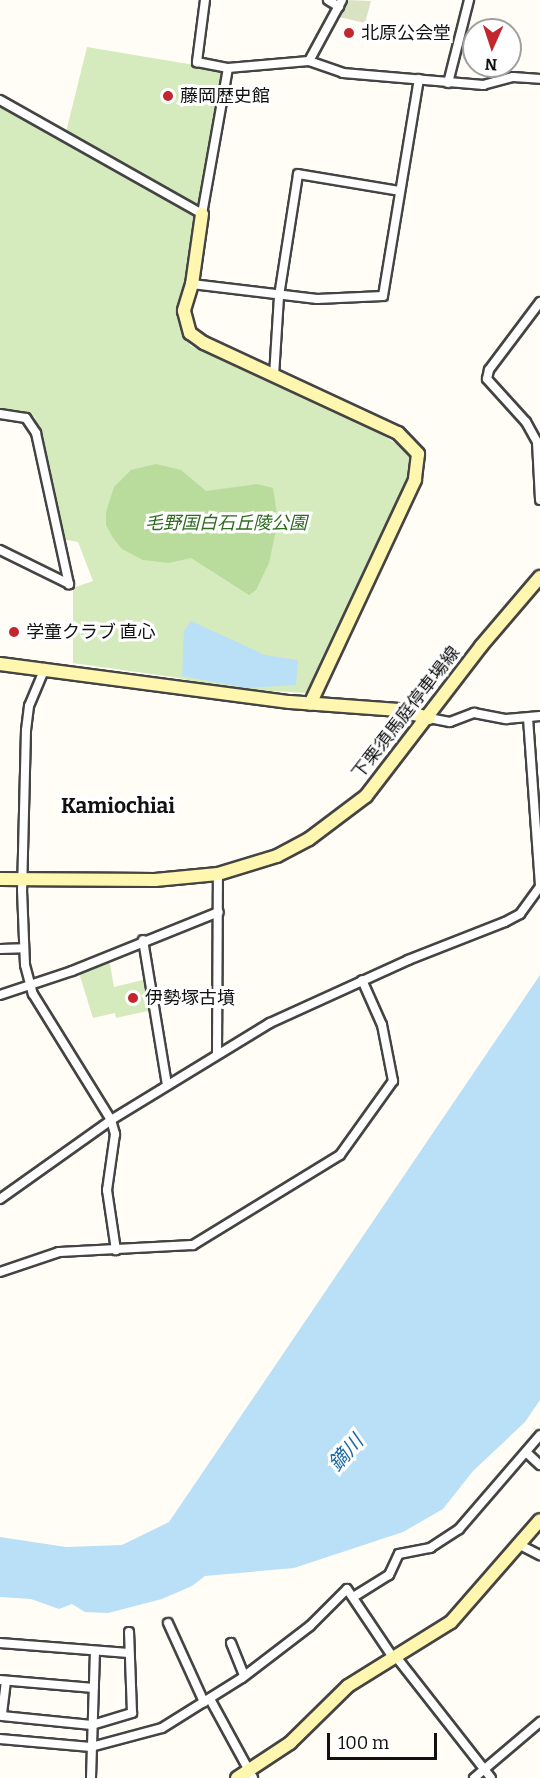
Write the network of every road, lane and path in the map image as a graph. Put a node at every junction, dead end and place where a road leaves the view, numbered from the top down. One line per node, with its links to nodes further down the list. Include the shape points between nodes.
1 (205, 0): 6 (street, via 197,62)
2 (328, 0): 4 (street)
3 (469, 0): 9 (street)
4 (340, 3): 5 (street)
5 (309, 61): 6 (street); 7 (street, via 343,73)
6 (228, 68): 12 (street)
7 (419, 79): 9 (street); 11 (street)
8 (540, 79): 9 (street, via 513,77 483,85)
9 (448, 83)
10 (0, 100): 12 (street)
11 (400, 191): 14 (street, via 383,296); 14 (street, via 297,174)
12 (202, 214): 13 (street)
13 (192, 284): 14 (street); 16 (street, via 184,311 190,333)
14 (279, 296): 16 (street)
15 (540, 302): 18 (street, via 489,370 487,379 526,422 537,442)
16 (274, 376): 23 (street, via 398,433 418,454 415,480)
17 (0, 414): 19 (street, via 26,418 36,433 69,584)
18 (540, 500)
19 (0, 550)
20 (540, 577): 25 (street, 下栗須馬庭停車場線, via 481,646)
21 (0, 664): 22 (street)
22 (45, 668): 23 (street); 28 (street, via 29,706 26,730)
23 (310, 704): 25 (street, via 399,710)
24 (540, 716): 26 (street)
25 (429, 718): 26 (street, via 450,722 474,713); 27 (street, 下栗須馬庭停車場線, via 366,796 337,820 277,856)
26 (528, 718): 30 (street)
27 (218, 874): 28 (street, 下栗須馬庭停車場線, via 155,880); 31 (street)
28 (22, 878): 29 (street, 下栗須馬庭停車場線); 33 (street)
29 (0, 879)
30 (540, 886): 35 (street, via 520,914 505,922)
31 (219, 912): 32 (street); 38 (street)
32 (143, 940): 36 (street); 39 (street)
33 (24, 948): 34 (street); 36 (street)
34 (0, 949)
35 (362, 980): 38 (street, via 270,1023); 42 (street, via 382,1025 393,1081 340,1155 193,1245)
36 (30, 986): 37 (street); 40 (street)
37 (0, 995)
38 (217, 1054): 39 (street)
39 (167, 1085): 40 (street)
40 (111, 1120): 41 (street); 42 (street, via 115,1134 107,1190)
41 (0, 1199)
42 (116, 1250): 43 (street, via 58,1252)
43 (0, 1272)
44 (540, 1436): 45 (street)
45 (526, 1452): 46 (street); 50 (street, via 459,1529 430,1548 399,1554 389,1575)
46 (540, 1465)
47 (540, 1520): 48 (street)
48 (518, 1544): 49 (street); 57 (street, via 451,1622)
49 (540, 1555)
50 (355, 1596): 57 (street); 58 (street, via 347,1589 310,1626)
51 (168, 1623): 61 (street)
52 (129, 1632): 56 (street)
53 (0, 1643): 55 (street)
54 (231, 1643): 58 (street)
55 (95, 1652): 56 (street); 60 (street)
56 (129, 1653): 63 (street, via 132,1713)
57 (396, 1659): 66 (street); 67 (street, via 348,1686)
58 (244, 1676): 61 (street)
59 (3, 1681): 60 (street); 63 (street, via 2,1716)
60 (94, 1688): 63 (street)
61 (207, 1700): 65 (street, via 162,1728); 67 (street)
62 (540, 1722): 66 (street)
63 (92, 1725): 65 (street)
64 (0, 1739): 65 (street)
65 (91, 1747): 68 (street)
66 (484, 1769): 70 (street); 71 (street)
67 (253, 1774): 69 (street)
68 (91, 1778)
69 (237, 1778)
70 (474, 1778)
71 (491, 1778)

